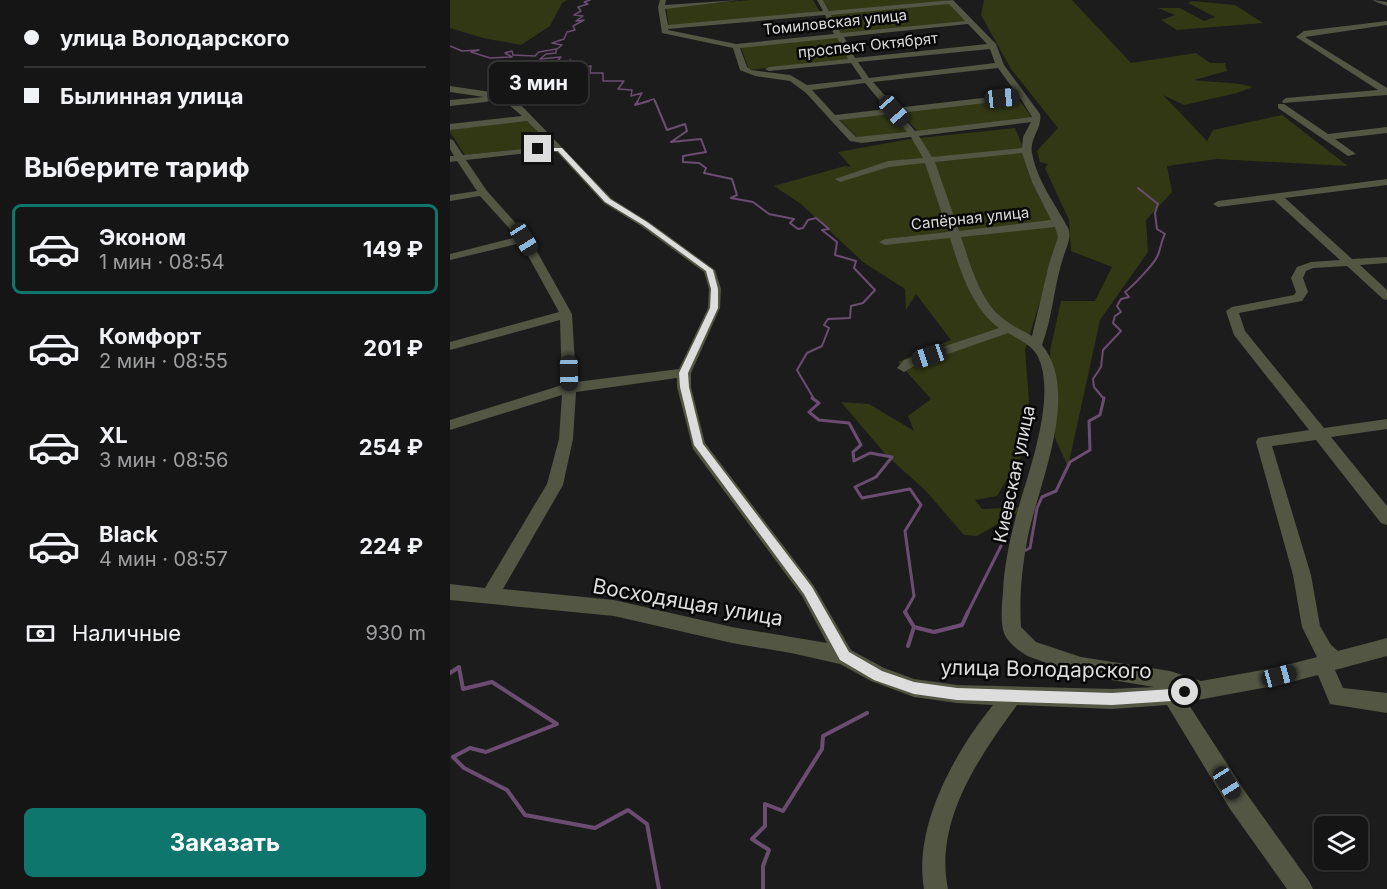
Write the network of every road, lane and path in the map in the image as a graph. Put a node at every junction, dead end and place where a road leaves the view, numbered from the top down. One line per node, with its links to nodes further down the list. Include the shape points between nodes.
1 (736, 0): 5 (street)
2 (820, 0): 7 (street)
3 (1376, 0): 6 (street)
4 (950, 1): 7 (street); 8 (street)
5 (662, 3): 10 (street)
6 (1387, 4)
7 (827, 13): 10 (street); 11 (street)
8 (971, 22): 11 (street, Томиловская улица); 13 (street)
9 (1387, 23): 20 (street, via 1304,33 1300,37)
10 (664, 28): 12 (street, Томиловская улица, via 665,32)
11 (840, 35): 12 (street, Томиловская улица); 14 (street)
12 (736, 46): 16 (street)
13 (993, 46): 14 (street, проспект Октябрят); 15 (street)
14 (854, 60): 16 (street, проспект Октябрят); 17 (street)
15 (1000, 65): 17 (street); 21 (street)
16 (746, 71): 19 (street, via 793,79)
17 (867, 80): 19 (street); 24 (street)
18 (450, 88): 22 (street)
19 (804, 88): 26 (street)
20 (1387, 92): 31 (street, via 1283,104)
21 (1023, 96): 24 (street); 27 (street)
22 (504, 97): 23 (street); 25 (street)
23 (450, 103)
24 (894, 111): 26 (street); 30 (street)
25 (530, 118): 28 (street); 33 (street)
26 (833, 118): 30 (street, via 853,139)
27 (1037, 119): 30 (street); 34 (street)
28 (450, 127)
29 (1387, 130): 31 (street)
30 (914, 134): 37 (street)
31 (1326, 137): 35 (street)
32 (450, 141): 36 (street)
33 (560, 149): 36 (street); 57 (street, via 608,201 709,270 714,308)
34 (1026, 150): 37 (street); 44 (street)
35 (1351, 154)
36 (455, 158): 40 (street)
37 (928, 159): 38 (street, via 879,166); 45 (street)
38 (840, 179)
39 (1386, 184): 41 (street)
40 (483, 193): 42 (street); 46 (street)
41 (1277, 197): 43 (street); 50 (street)
42 (450, 198)
43 (1218, 204)
44 (1058, 223): 45 (street, Сапёрная улица); 54 (street, via 1065,237)
45 (953, 234): 47 (street, Сапёрная улица); 53 (street, via 967,274 986,308)
46 (524, 239): 48 (street); 52 (street)
47 (885, 242)
48 (450, 257)
49 (1387, 260): 50 (street)
50 (1349, 263): 51 (street); 61 (street, via 1301,269 1297,278 1302,292 1298,298 1232,311 1239,332)
51 (1387, 296)
52 (566, 314): 55 (street); 58 (street)
53 (1008, 329): 54 (street); 56 (street)
54 (1037, 343): 69 (street, Киевская улица, via 1047,364 1048,424 1022,525 1010,607 1012,631 1030,648 1081,666)
55 (450, 346)
56 (904, 368)
57 (684, 373): 58 (street); 66 (street, via 699,445 808,591)
58 (569, 388): 60 (street); 64 (street, via 566,439 555,485)
59 (1387, 424): 61 (street)
60 (450, 425)
61 (1321, 434): 62 (street); 67 (street, via 1263,442 1302,575 1311,627)
62 (1387, 518)
63 (450, 592): 64 (street, Восходящая улица)
64 (490, 596): 66 (street, Восходящая улица, via 614,608)
65 (1387, 647): 67 (street, улица Володарского)
66 (844, 656): 68 (street, Восходящая улица, via 878,675)
67 (1329, 663): 69 (street, улица Володарского, via 1279,676); 72 (street, via 1337,697)
68 (914, 688): 71 (street, улица Володарского)
69 (1199, 688): 70 (street, улица Володарского)
70 (1172, 695): 71 (street, улица Володарского, via 1112,699); 74 (street, via 1238,801)
71 (1011, 696): 73 (street, via 972,752 939,824 932,876)
72 (1387, 703)
73 (936, 889)
74 (1301, 889)

